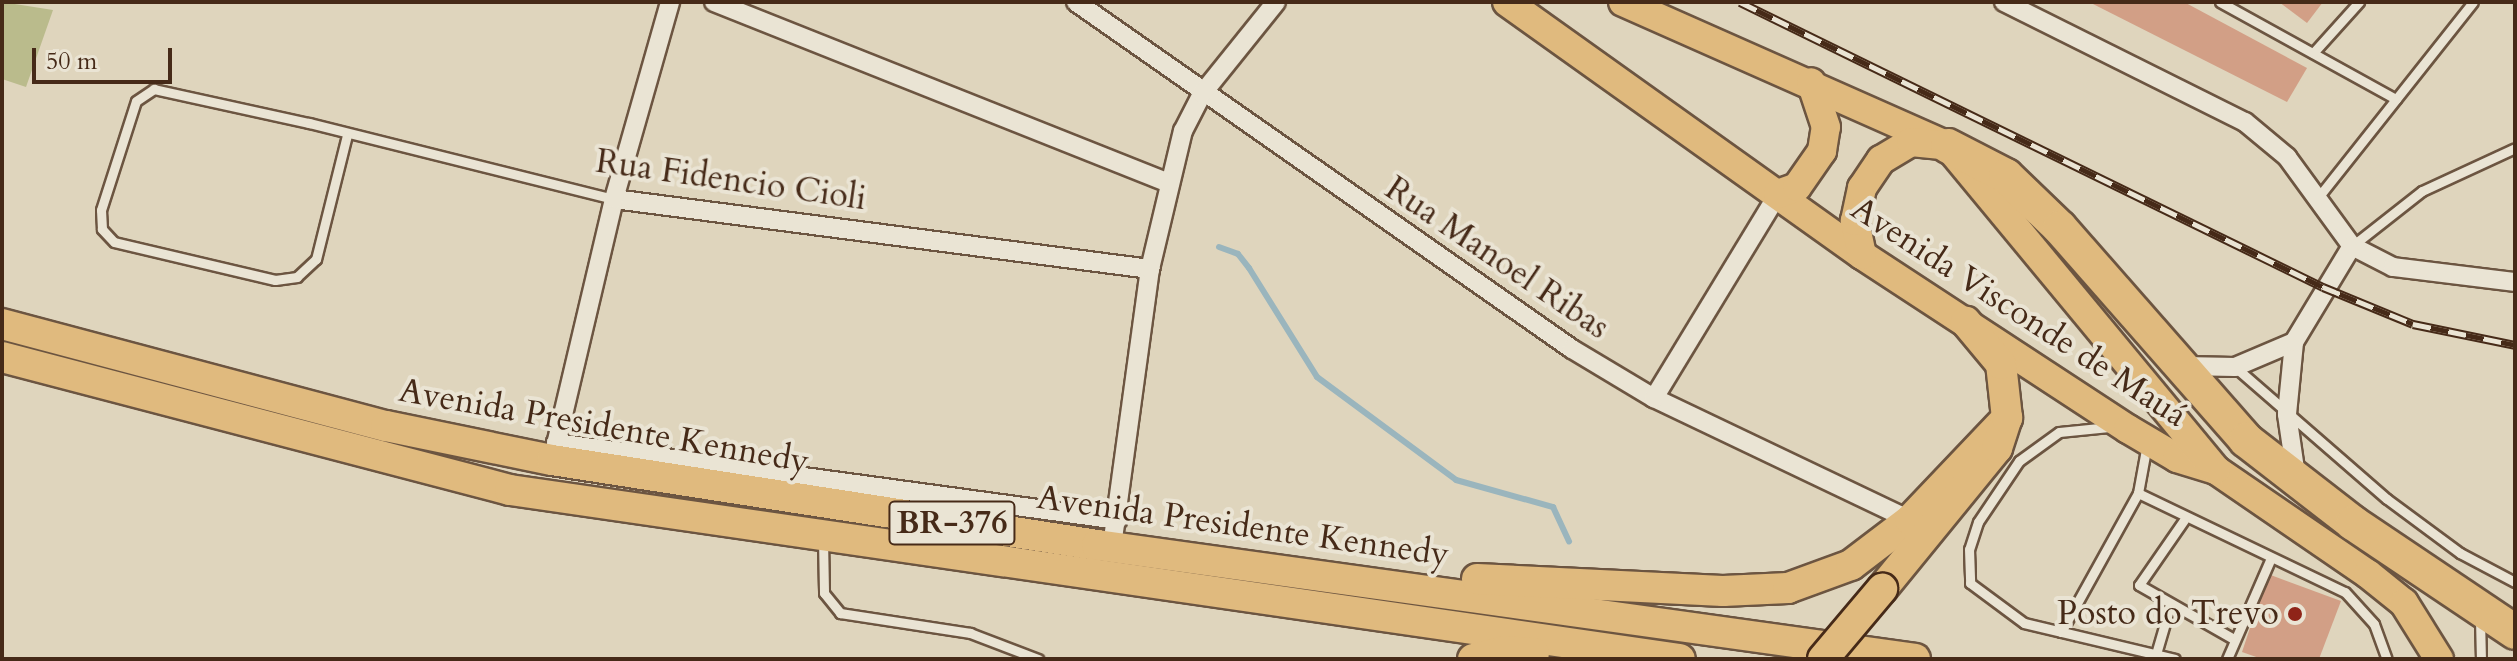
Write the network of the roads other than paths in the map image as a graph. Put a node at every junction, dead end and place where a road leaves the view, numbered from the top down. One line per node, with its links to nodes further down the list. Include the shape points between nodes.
1 (670, 2): 21 (street)
2 (714, 2): 18 (street)
3 (1076, 2): 13 (street, Rua Manoel Ribas)
4 (1276, 2): 13 (street)
5 (1507, 2): 19 (main road, Avenida Visconde de Mauá)
6 (1623, 2): 12 (main road, Avenida Visconde de Mauá)
7 (2004, 2): 20 (street, via 2245,122)
8 (2220, 2): 11 (lane)
9 (2359, 2): 11 (lane)
10 (2473, 2): 14 (lane)
11 (2313, 53): 14 (lane)
12 (1811, 82): 16 (main road, Avenida Visconde de Mauá); 19 (main road, via 1826,127 1822,151 1797,187)
13 (1202, 94): 18 (street); 32 (street, Rua Manoel Ribas, via 1572,349)
14 (2396, 99): 20 (lane)
15 (347, 135): 15 (lane, Rua Fidencio Cioli, via 154,89 144,92 101,210 102,229 114,242 275,280 297,277 316,259); 21 (lane, Rua Fidencio Cioli)
16 (1948, 146): 23 (main road, via 1911,142 1881,160 1862,188 1855,221); 30 (highway, via 2006,176 2060,228); 37 (main road, Avenida Visconde de Mauá)
17 (2515, 148): 22 (lane, via 2422,191)
18 (1168, 183): 24 (street)
19 (1778, 194): 23 (main road, Avenida Visconde de Mauá); 32 (street)
20 (2320, 195): 22 (street)
21 (614, 199): 24 (street, Rua Fidencio Cioli); 36 (street)
22 (2352, 246): 25 (street, via 2393,267); 28 (street)
23 (1862, 255): 26 (main road, Avenida Visconde de Mauá)
24 (1150, 269): 42 (street)
25 (2515, 282)
26 (1966, 322): 34 (highway, via 2001,364); 35 (main road, Avenida Visconde de Mauá)
27 (2, 324): 36 (highway, Avenida Presidente Kennedy / BR-376, via 386,426)
28 (2294, 342): 31 (street); 33 (street)
29 (2, 357): 43 (highway, Avenida Presidente Kennedy / BR-376, via 510,490)
30 (2179, 366): 31 (street); 38 (highway, via 2246,440)
31 (2235, 367): 33 (lane)
32 (1654, 398): 40 (street, Rua Manoel Ribas)
33 (2287, 414): 38 (street); 46 (lane, via 2460,553)
34 (2007, 418): 40 (highway); 57 (highway, bridge, via 1997,448)
35 (2138, 435): 37 (main road, Avenida Visconde de Mauá); 39 (lane); 49 (lane, via 2076,427 2040,443 2003,479 1978,522 1969,565 1977,594 2024,623)
36 (554, 451): 42 (highway, Avenida Presidente Kennedy / BR-376)
37 (2227, 478): 62 (main road, via 2404,603)
38 (2297, 482): 47 (highway)
39 (2138, 493): 41 (lane); 49 (lane)
40 (1910, 520): 44 (highway, via 1851,565 1788,588 1723,591 1393,575)
41 (2184, 520): 45 (lane); 48 (lane, via 2140,576 2143,591)
42 (1115, 533): 44 (highway, Avenida Presidente Kennedy / BR-376)
43 (823, 536): 53 (lane, via 824,593 840,613 970,633); 56 (highway, Avenida Presidente Kennedy / BR-376)
44 (1215, 559): 58 (highway, Avenida Presidente Kennedy / BR-376)
45 (2270, 560): 51 (lane); 61 (lane, via 2345,592 2374,624)
46 (2515, 582)
47 (2477, 604): 50 (highway); 63 (lane)
48 (2170, 606): 51 (lane); 52 (lane)
49 (2061, 632): 52 (lane)
50 (2515, 632)
51 (2232, 638): 60 (lane)
52 (2156, 654): 59 (lane)
53 (1038, 659)
54 (1473, 659): 55 (highway, via 1504,651)
55 (1654, 659)
56 (1680, 659)
57 (1823, 659)
58 (1915, 659)
59 (2175, 659)
60 (2227, 659)
61 (2387, 659)
62 (2439, 659)
63 (2481, 659)

